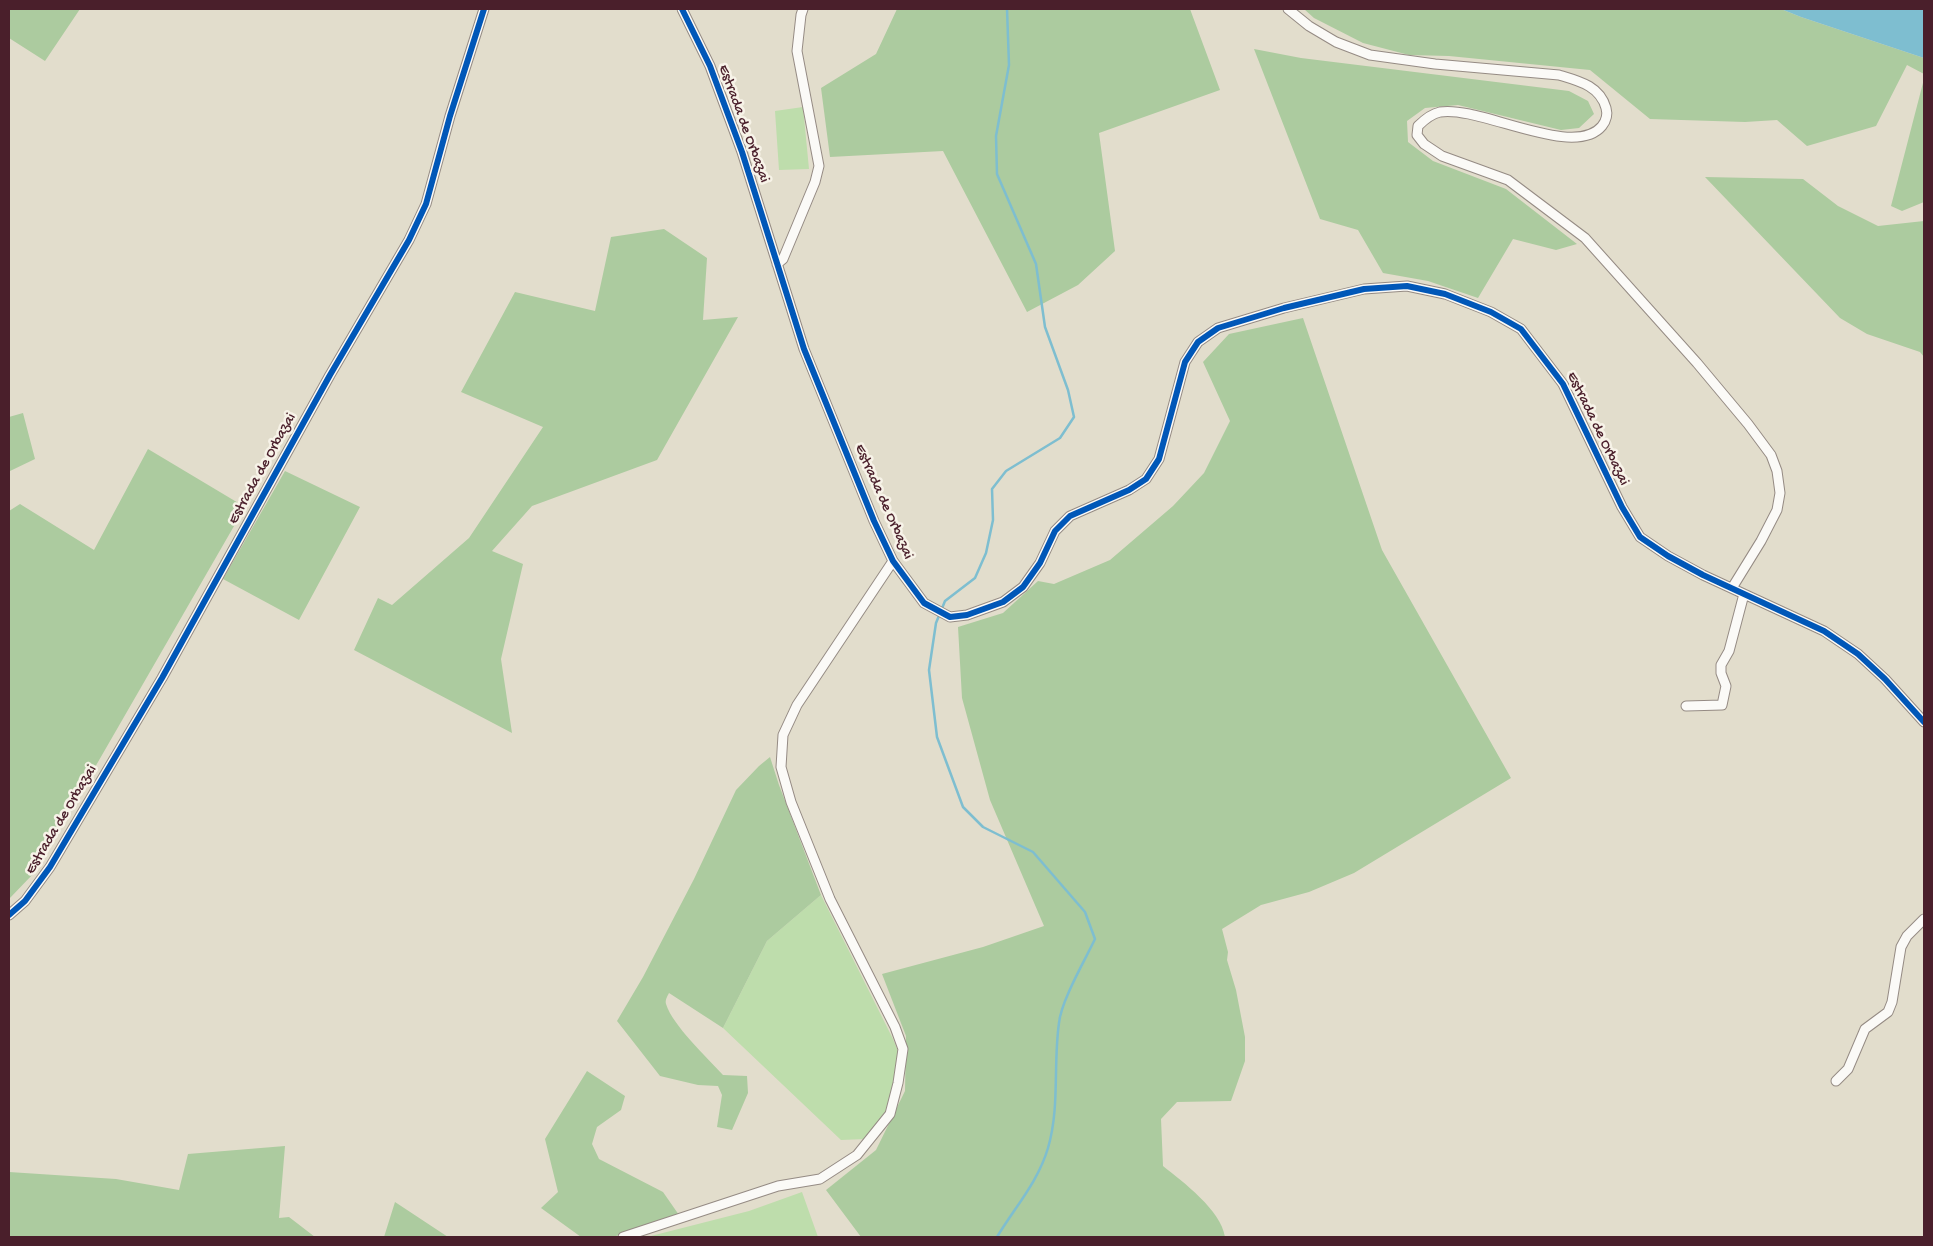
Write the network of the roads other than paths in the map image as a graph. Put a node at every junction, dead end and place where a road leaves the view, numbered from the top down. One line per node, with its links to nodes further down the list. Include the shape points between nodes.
1 (484, 9): 13 (street, Estrada de Orbazai, via 426,204 409,240 162,678 55,858 25,901)
2 (682, 9): 6 (street, Estrada de Orbazai, via 710,66)
3 (803, 9): 5 (street, via 797,51 819,166)
4 (1288, 9): 9 (street, via 1329,38 1370,55 1559,75 1579,80 1602,97 1606,120 1586,136 1565,138 1460,113 1440,112 1429,116 1418,126 1417,135 1442,156 1508,180 1585,238 1697,363 1771,454 1780,492 1777,510)
5 (788, 247): 6 (street); 7 (street)
6 (773, 250): 7 (street, Estrada de Orbazai)
7 (778, 264): 8 (street, Estrada de Orbazai, via 804,349)
8 (893, 561): 9 (street, Estrada de Orbazai, via 924,603 950,617 967,615 1003,602 1023,587 1040,563 1055,531 1070,516 1146,479 1159,459 1186,362 1198,342 1218,328 1284,308 1364,289 1407,286 1454,298 1491,312 1521,329 1563,384 1622,507 1640,537 1668,556); 16 (street, via 797,705 783,735 781,767 791,802 830,899 902,1048 890,1114 857,1155 820,1179 778,1186)
9 (1732, 588): 10 (street, Estrada de Orbazai)
10 (1744, 594): 11 (street, via 1729,651 1720,665 1726,686 1722,706); 12 (street, Estrada de Orbazai, via 1824,631 1858,654)
11 (1686, 706)
12 (1924, 722)
13 (9, 915)
14 (1924, 919): 15 (street, via 1901,947 1888,1012 1864,1029 1848,1069)
15 (1836, 1081)
16 (623, 1237)

